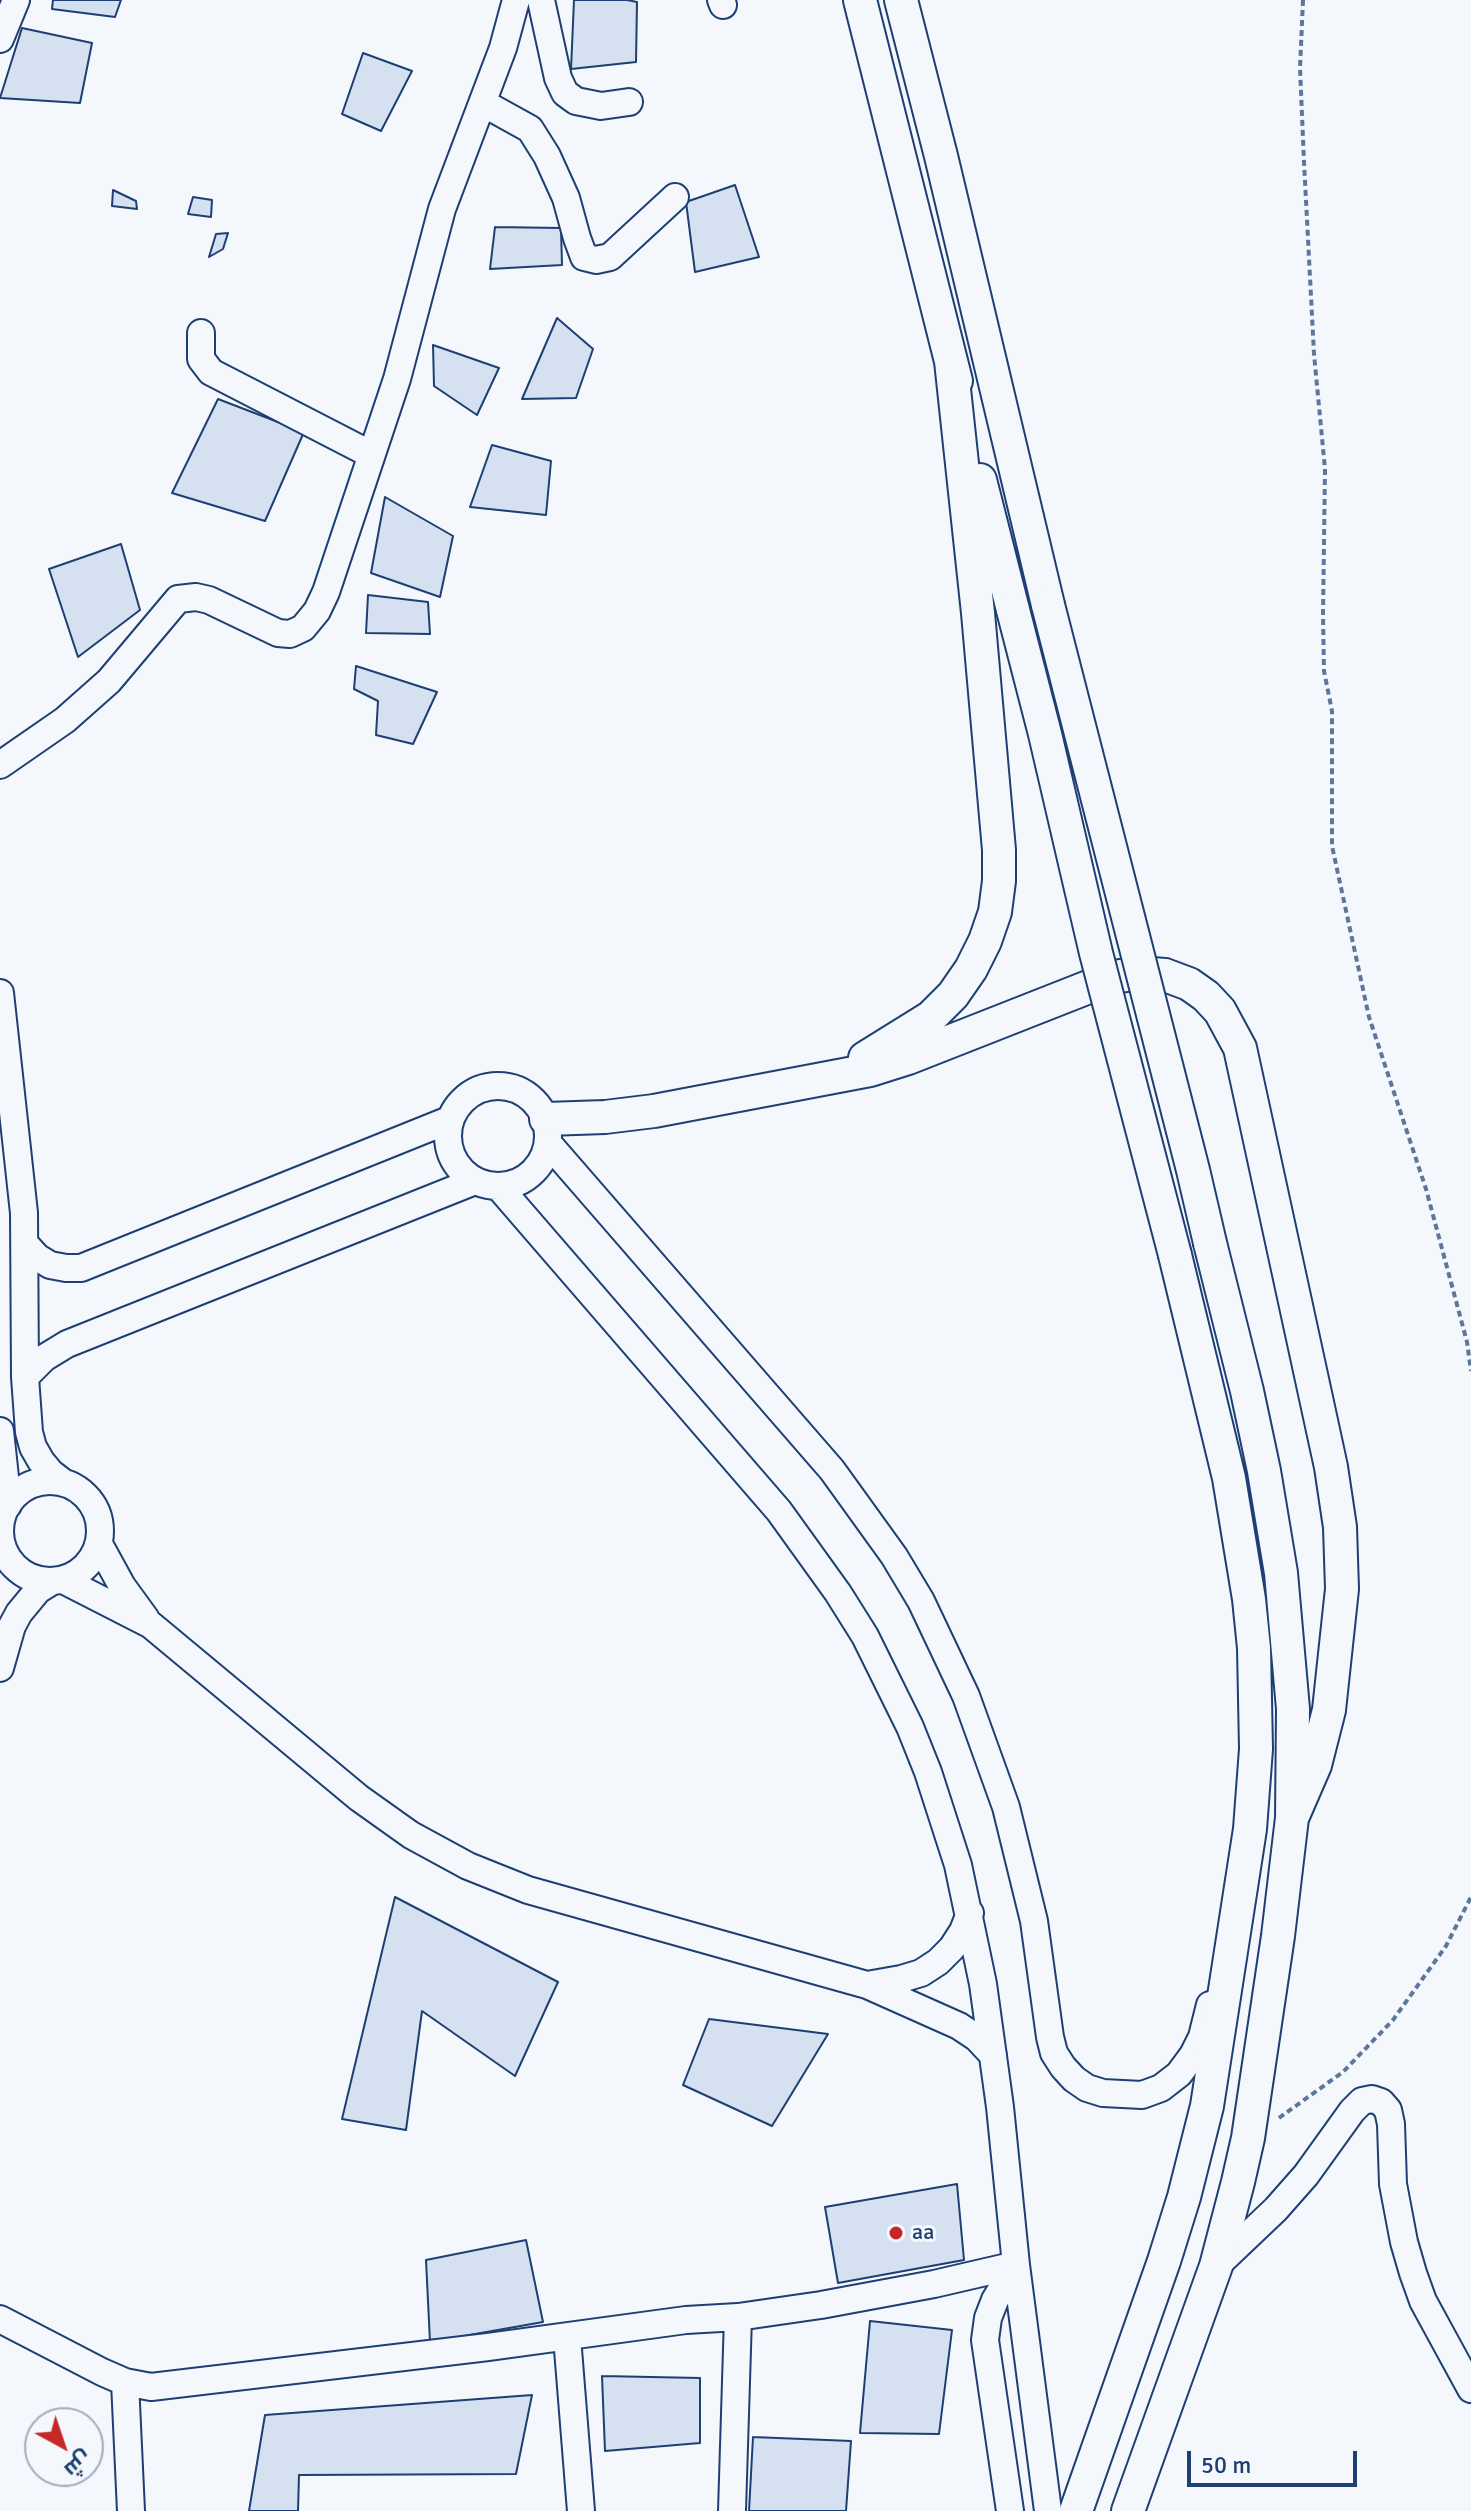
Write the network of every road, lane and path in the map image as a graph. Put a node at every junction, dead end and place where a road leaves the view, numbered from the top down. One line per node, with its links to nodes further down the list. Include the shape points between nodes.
1 (16, 0): 7 (street)
2 (516, 0): 9 (street)
3 (541, 0): 8 (street, via 565,93 601,106)
4 (860, 0): 12 (main road)
5 (901, 0): 33 (main road, bridge, via 1253,1417 1281,1573 1293,1709)
6 (1303, 0): 22 (path, via 1304,162 1325,469 1324,671 1332,711 1332,846 1369,1017 1426,1189)
7 (0, 39)
8 (629, 102)
9 (483, 103): 10 (street, via 530,129 566,198 584,257 610,257); 13 (street, via 442,209 397,379)
10 (675, 197)
11 (201, 333): 13 (street, via 201,359 211,372)
12 (951, 361): 16 (main road, via 999,850 995,912 971,969 953,995 931,1017); 36 (main road, bridge, via 1229,1478 1254,1648 1256,1749)
13 (370, 454): 14 (street, via 326,592 303,628 278,633 209,600 178,599 109,681 65,720)
14 (0, 765)
15 (0, 993): 19 (street)
16 (832, 1078): 18 (main road); 33 (main road, via 908,1058 1114,977 1139,973 1189,984 1206,996 1231,1029 1245,1068 1340,1527 1342,1589 1329,1710 1315,1765)
17 (449, 1120): 18 (street, via 471,1092 506,1086 537,1103); 20 (street, via 454,1161 463,1172); 21 (street, via 81,1268 50,1265)
18 (547, 1131): 20 (street, via 542,1160 531,1174 516,1182); 36 (street, via 832,1470 921,1601 966,1696 1006,1807 1034,1921 1050,2037 1063,2067 1087,2088 1103,2093 1142,2095 1161,2088 1193,2055)
19 (11, 1181): 21 (street)
20 (487, 1183): 23 (street, via 67,1344); 35 (street, via 779,1511 838,1593 910,1727 944,1818)
21 (26, 1245): 23 (street)
22 (1471, 1371)
23 (25, 1377): 25 (street, via 33,1447)
24 (0, 1431): 26 (street)
25 (64, 1483): 26 (street, via 32,1484); 27 (street, via 79,1489 98,1513)
26 (4, 1509): 28 (street, via 1,1535)
27 (99, 1544): 29 (street, via 79,1573); 30 (street)
28 (6, 1558): 29 (street, via 35,1580); 31 (street)
29 (57, 1581): 30 (street); 31 (street, via 28,1601)
30 (151, 1625): 37 (street, via 359,1798 468,1866 528,1890)
31 (12, 1626): 32 (street)
32 (0, 1668)
33 (1292, 1818): 39 (main road)
34 (1471, 1897): 39 (path, via 1446,1946 1393,2020 1343,2072)
35 (970, 1913): 37 (street, via 952,1948 938,1962 921,1973); 38 (street)
36 (1232, 1953): 45 (main road, via 1207,2106 1184,2197)
37 (867, 1985): 38 (street, via 959,2026)
38 (993, 2055): 40 (street)
39 (1248, 2138): 41 (main road)
40 (1016, 2265): 42 (street); 52 (street, via 995,2300 985,2340); 53 (street)
41 (1216, 2266): 46 (main road); 48 (street, via 1276,2209 1362,2101 1381,2102 1391,2124 1393,2184 1413,2273)
42 (738, 2317): 44 (street); 51 (street)
43 (0, 2319): 47 (street)
44 (567, 2337): 47 (street, via 167,2386); 50 (street)
45 (1131, 2356): 46 (main road); 54 (main road)
46 (1180, 2370): 55 (main road)
47 (125, 2382): 49 (street)
48 (1471, 2389)
49 (131, 2511)
50 (581, 2511)
51 (732, 2511)
52 (1010, 2511)
53 (1048, 2511)
54 (1076, 2511)
55 (1128, 2511)

